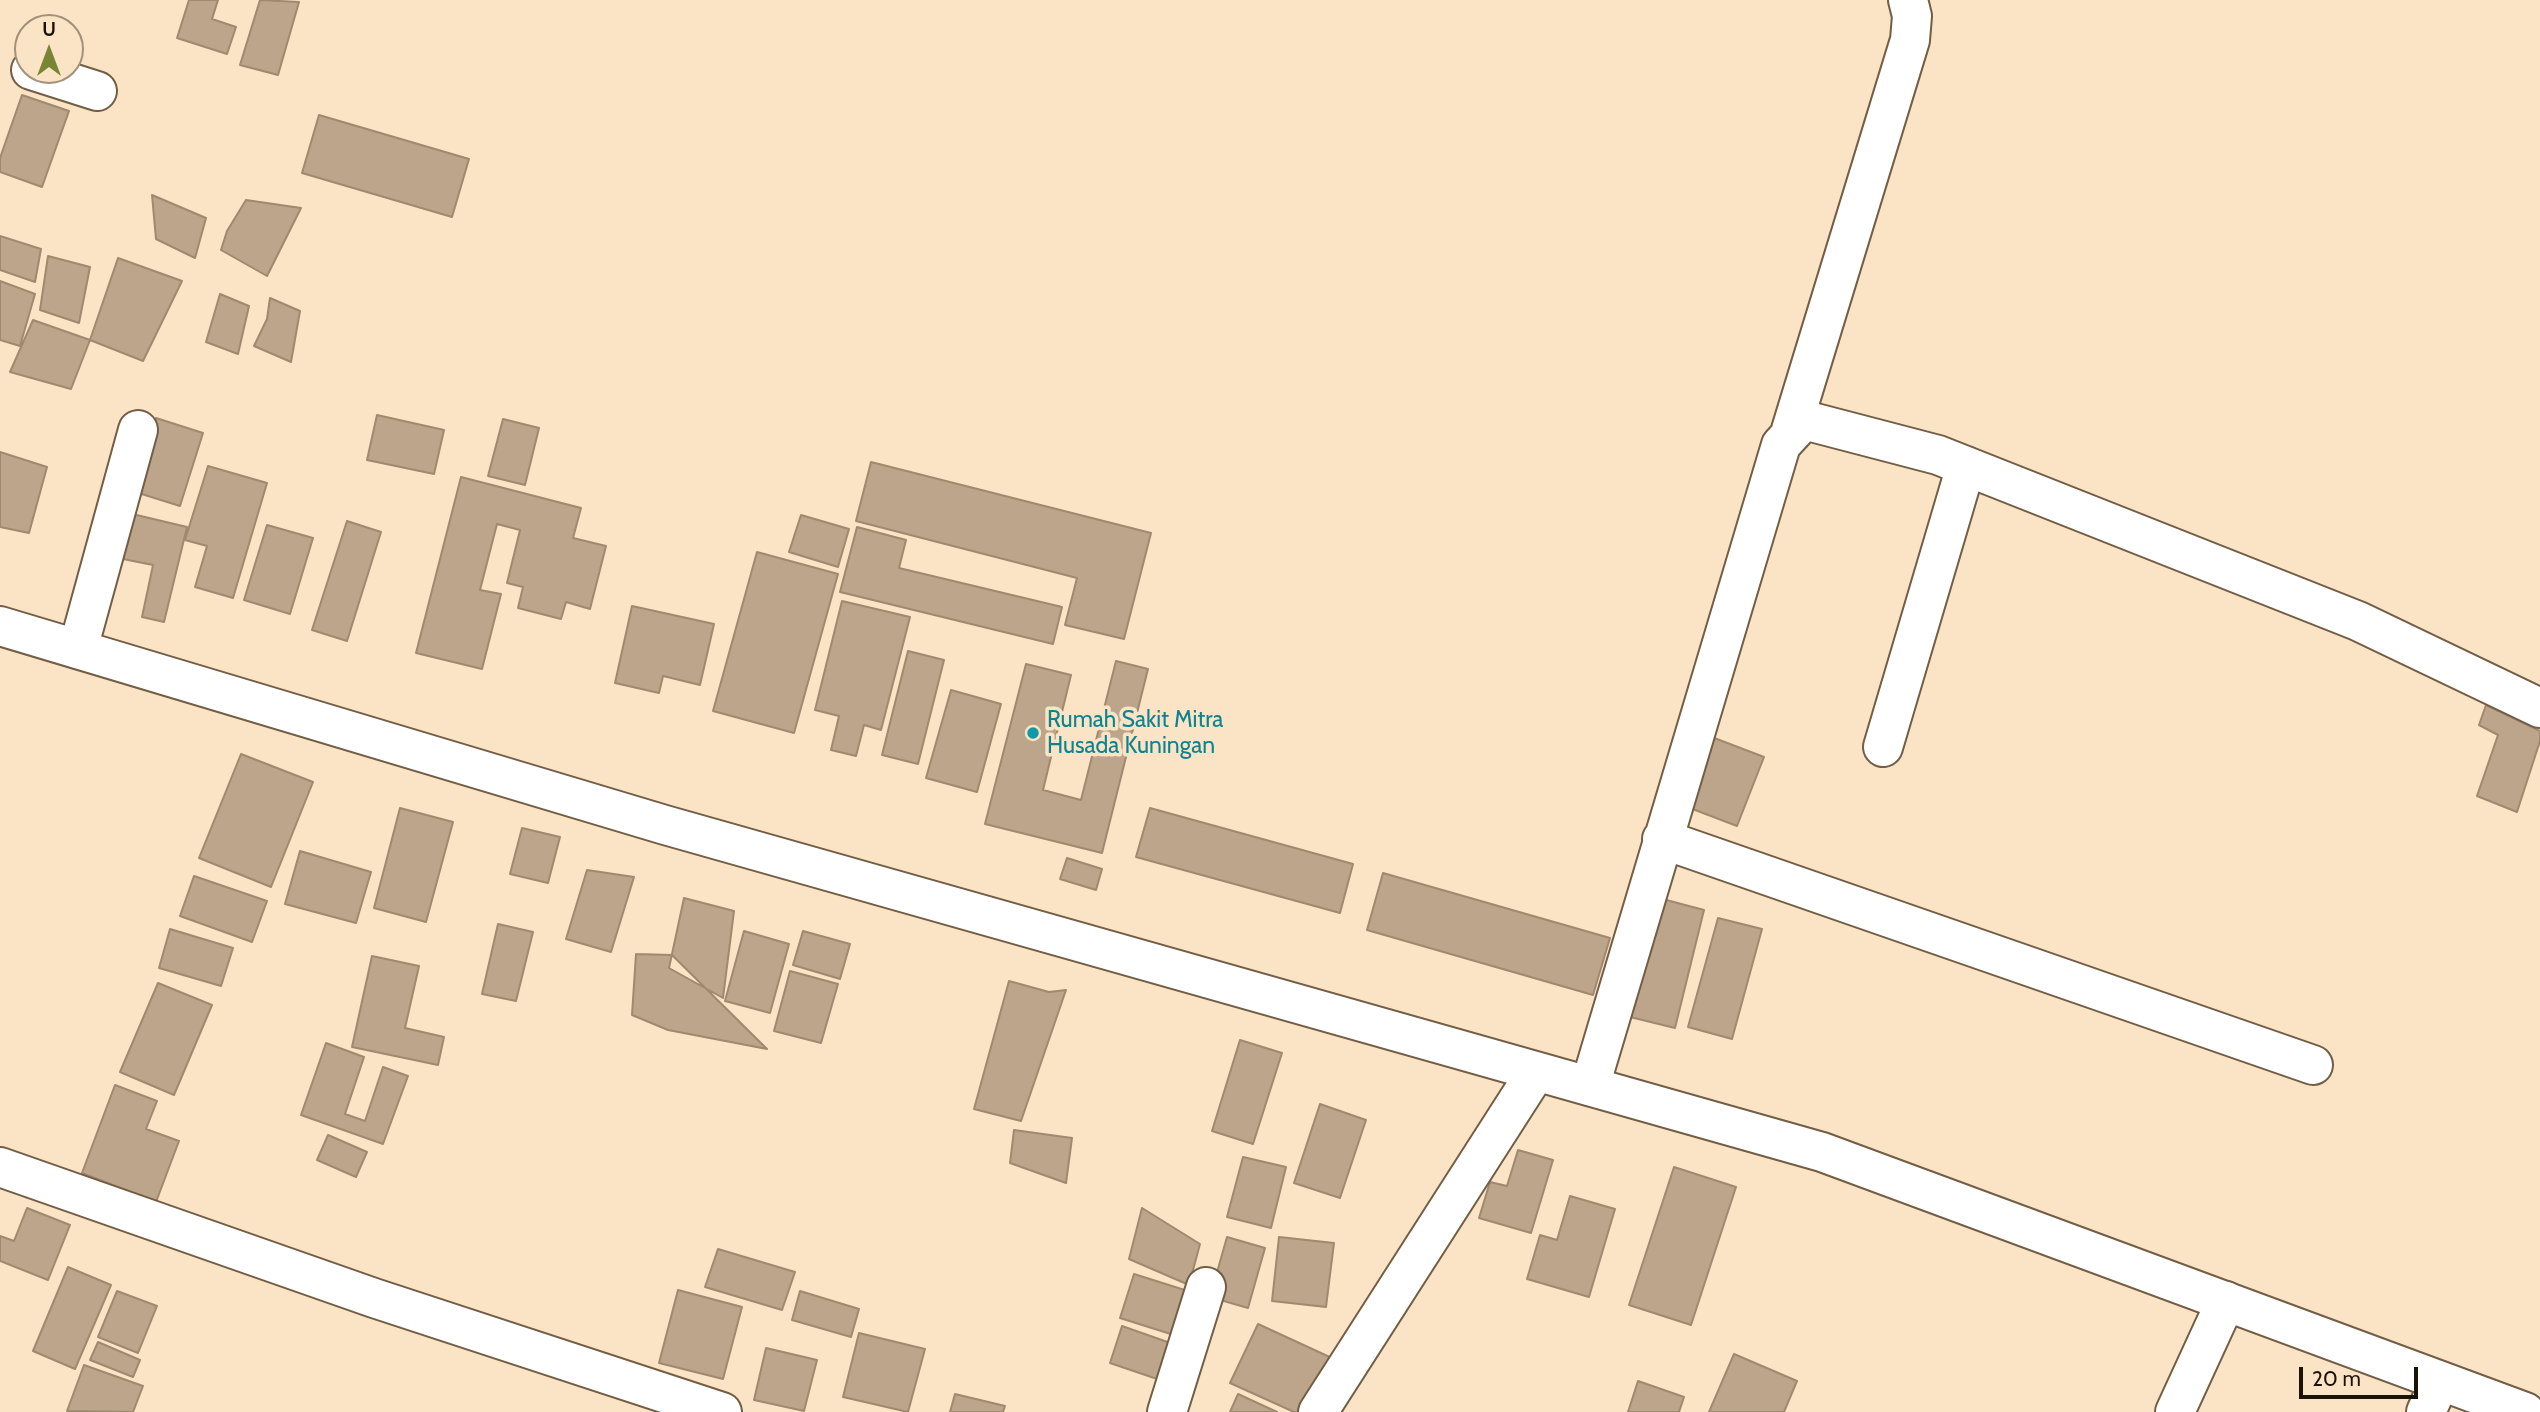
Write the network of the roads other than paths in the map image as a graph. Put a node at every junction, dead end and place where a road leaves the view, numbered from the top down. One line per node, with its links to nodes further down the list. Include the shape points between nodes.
1 (1908, 0): 5 (street, via 1910,40)
2 (74, 84): 3 (street)
3 (97, 91)
4 (138, 430): 8 (street)
5 (1791, 430): 6 (street, via 1804,420); 11 (street, via 1781,445)
6 (1966, 466): 9 (street, via 2358,621); 10 (street)
7 (0, 626): 8 (street)
8 (78, 649): 13 (street, via 664,825)
9 (2540, 708)
10 (1884, 747)
11 (1662, 839): 12 (street); 14 (street)
12 (2313, 1065)
13 (1536, 1072): 14 (street); 21 (street)
14 (1590, 1086): 17 (street, via 1822,1152)
15 (0, 1167): 19 (street, via 373,1298)
16 (1206, 1287): 20 (street)
17 (2226, 1301): 18 (street); 22 (street)
18 (2433, 1396): 23 (street)
19 (722, 1412)
20 (1167, 1412)
21 (1318, 1412)
22 (2175, 1412)
23 (2525, 1412)

